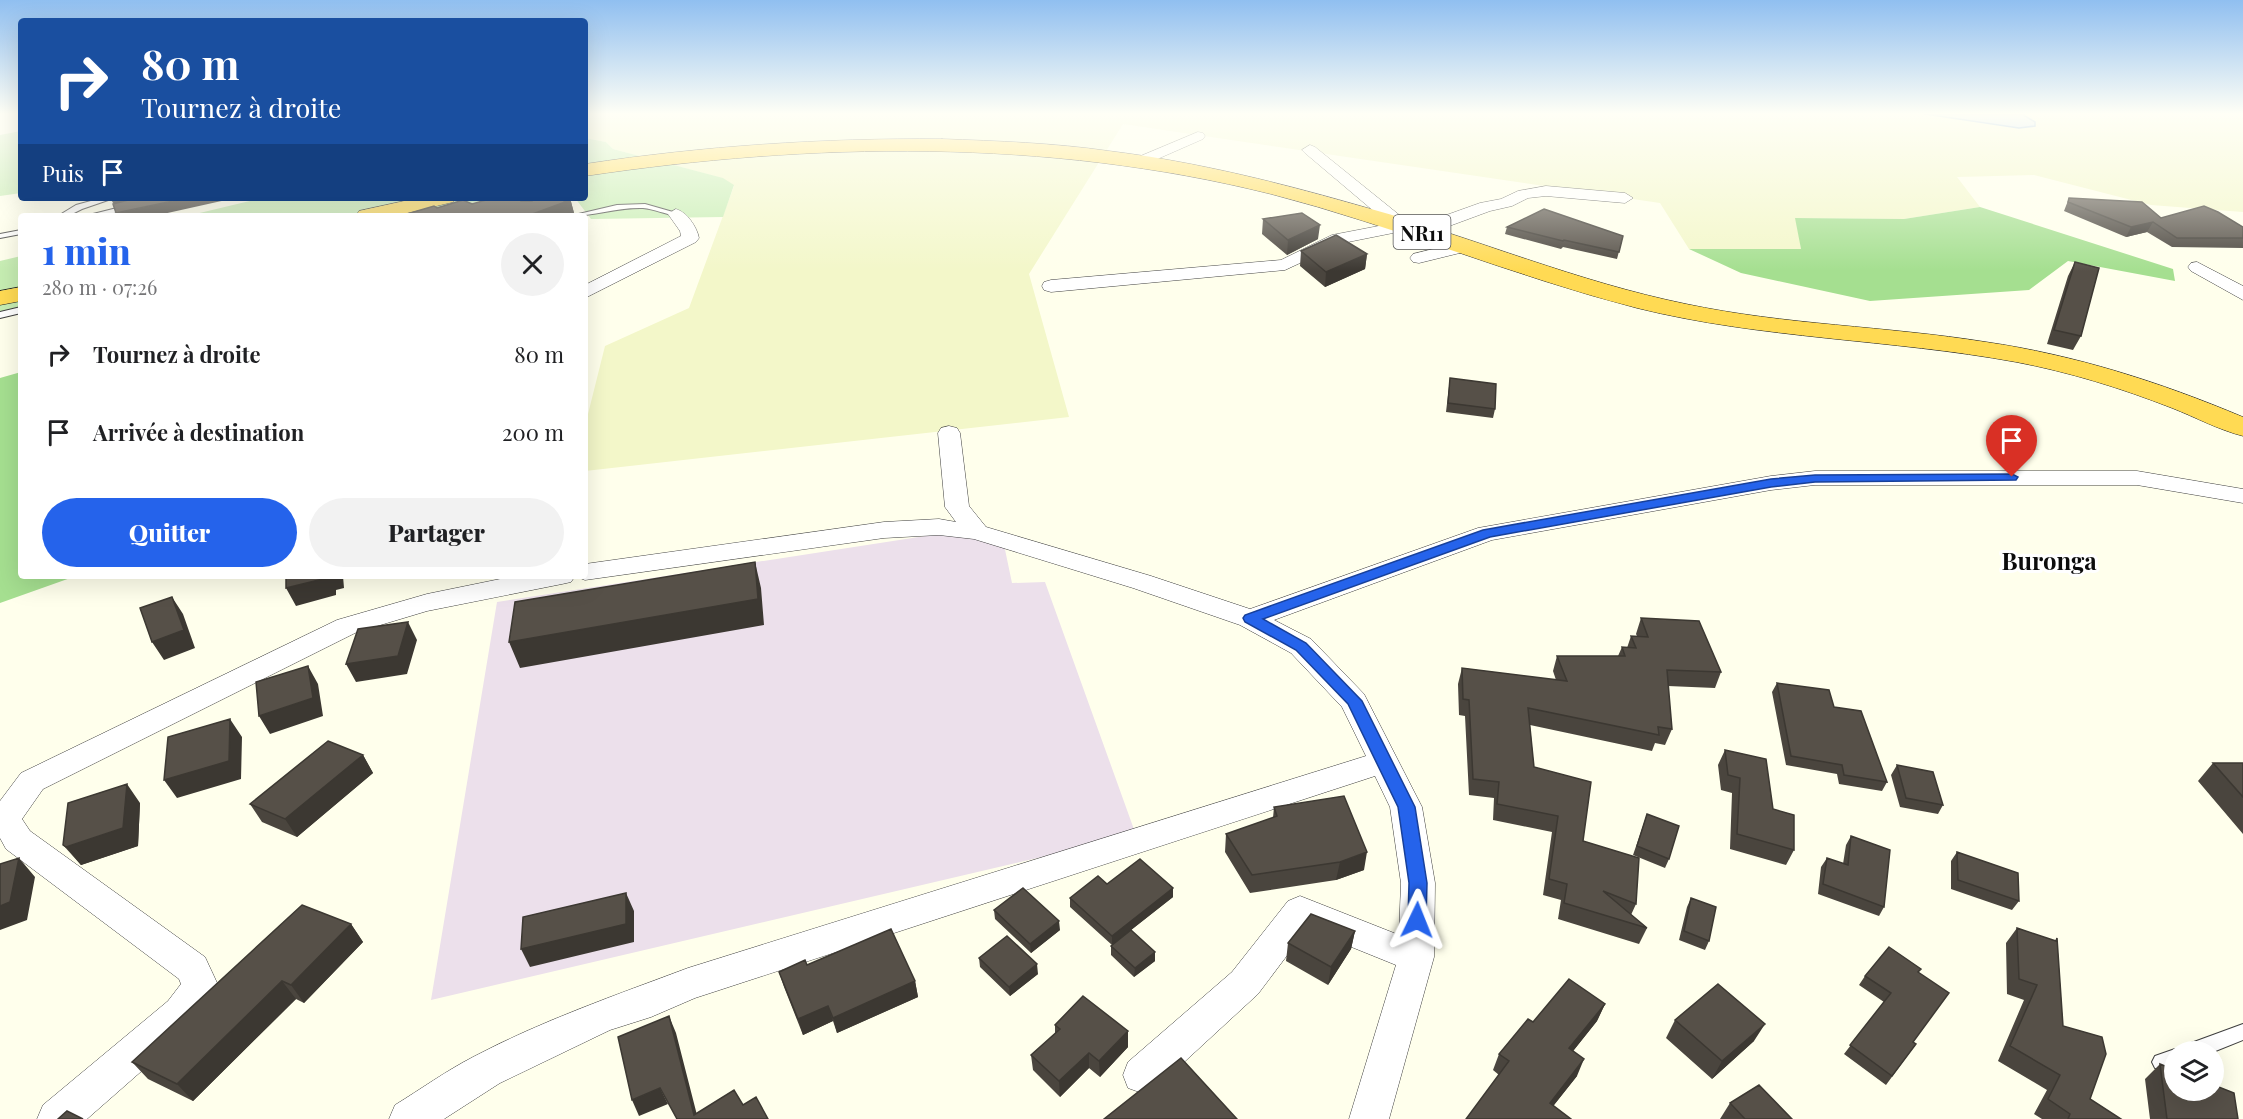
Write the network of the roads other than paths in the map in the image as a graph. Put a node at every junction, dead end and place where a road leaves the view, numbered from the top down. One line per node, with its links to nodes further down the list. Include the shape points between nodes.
1 (614, 166): 4 (highway, NR11)
2 (1169, 166): 14 (highway, NR11, via 1291,193)
3 (1331, 166): 14 (street)
4 (588, 170)
5 (1624, 198): 14 (street, via 1546,191 1524,194 1506,203)
6 (100, 201): 9 (lane)
7 (433, 201): 11 (highway)
8 (143, 203): 10 (lane)
9 (68, 213)
10 (101, 213)
11 (380, 213)
12 (588, 213): 13 (lane, via 645,206)
13 (676, 214): 21 (street, via 689,230 690,238)
14 (1411, 228): 17 (highway, NR11); 20 (street, via 1338,239 1285,265)
15 (18, 233): 16 (lane)
16 (0, 236)
17 (1466, 246): 18 (street); 27 (highway, NR11, via 1631,299 1694,314 2032,358 2117,379)
18 (1419, 258)
19 (2197, 267): 22 (street)
20 (1052, 286)
21 (588, 290)
22 (2243, 294)
23 (18, 295): 24 (highway)
24 (0, 298)
25 (18, 311): 26 (lane)
26 (0, 315)
27 (2243, 427)
28 (949, 434): 30 (street, via 957,507)
29 (2243, 496): 33 (street, via 2137,478 1815,478 1771,483 1487,533)
30 (977, 532): 31 (street, via 939,527 884,530); 33 (street)
31 (588, 572)
32 (545, 579): 35 (street, via 482,590 347,626)
33 (1250, 618): 34 (street, via 1301,646 1354,701)
34 (1383, 762): 37 (street, via 1406,807 1418,883); 42 (street, via 688,984 602,1016 486,1070)
35 (32, 782): 36 (street); 41 (street, via 5,818 18,840 192,968 201,987 181,1013)
36 (0, 794)
37 (1416, 957): 40 (street, via 1300,911 1245,983); 43 (street)
38 (2243, 1032): 39 (lane)
39 (2219, 1041)
40 (1142, 1075)
41 (57, 1119)
42 (409, 1119)
43 (1369, 1119)

